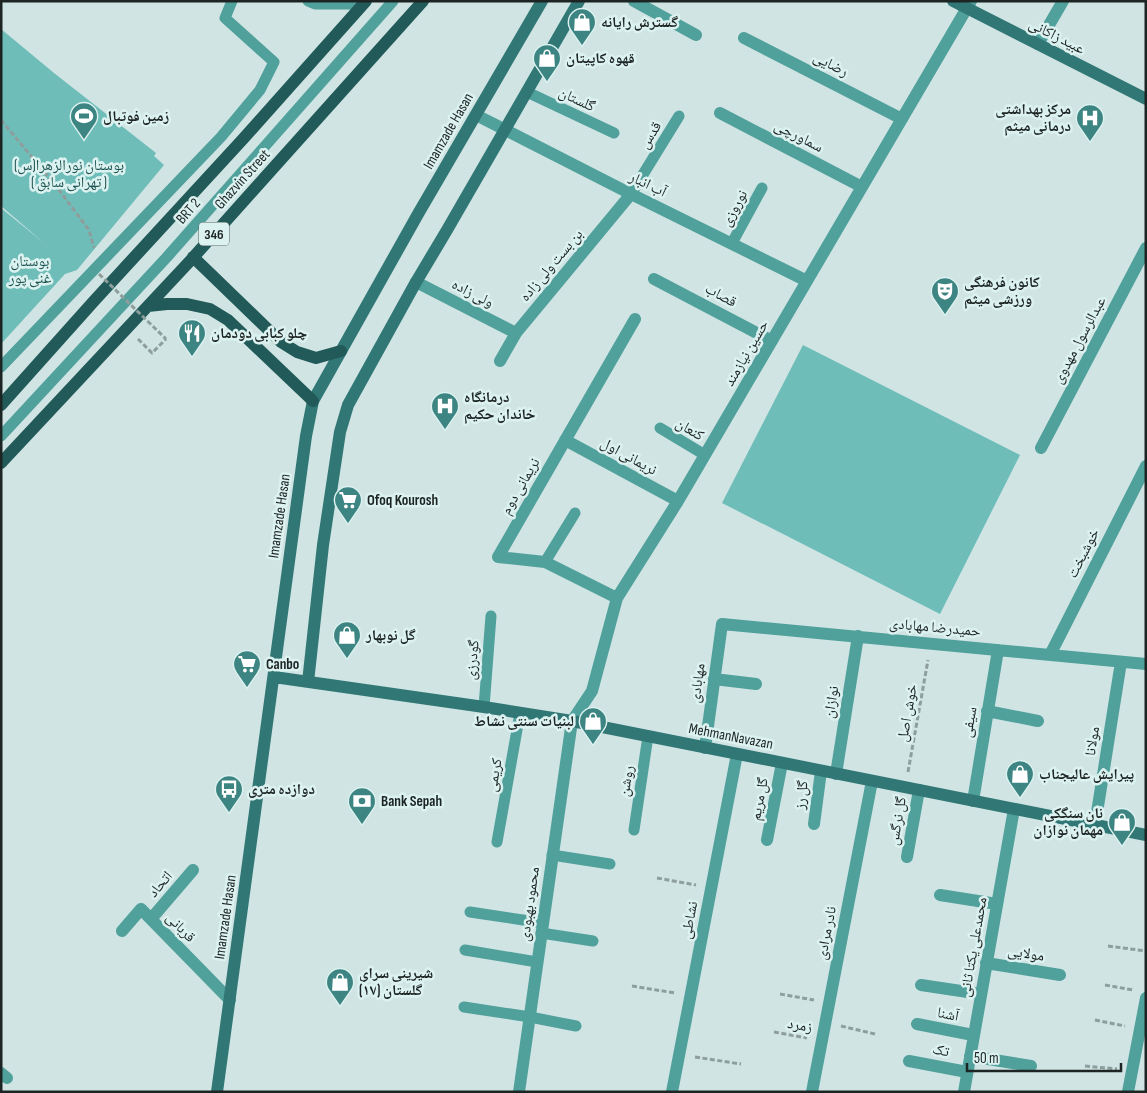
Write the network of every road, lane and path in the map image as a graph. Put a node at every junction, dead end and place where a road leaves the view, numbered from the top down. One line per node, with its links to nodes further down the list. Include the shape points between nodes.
1 (232, 1): 30 (lane, via 225,18 274,62 260,90)
2 (308, 1): 10 (lane, via 315,4)
3 (393, 1): 45 (lane, BRT 2, via 167,257)
4 (423, 1): 29 (main road, Ghazvin Street / 346)
5 (542, 1): 18 (main road, Imamzade Hasan)
6 (579, 1): 15 (main road)
7 (634, 1): 12 (street)
8 (953, 1): 11 (main road, عبید زاکانی)
9 (1063, 1): 14 (street)
10 (364, 3): 43 (main road, Ghazvin Street)
11 (969, 5): 14 (main road, عبید زاکانی); 20 (street, حسین نیازمند)
12 (696, 35)
13 (744, 38): 20 (street, رضایی)
14 (1038, 44): 16 (main road, عبید زاکانی)
15 (527, 92): 22 (main road); 23 (lane, گلستان)
16 (1146, 99)
17 (720, 114): 24 (street, سماورچی)
18 (476, 115): 22 (street, آب انبار); 38 (main road, Imamzade Hasan)
19 (679, 116): 26 (lane, قدس)
20 (902, 119): 24 (street, حسین نیازمند)
21 (1, 120): 30 (path, via 89,230)
22 (505, 130): 26 (street, آب انبار); 33 (main road)
23 (614, 133)
24 (862, 187): 32 (street, حسین نیازمند)
25 (762, 188): 27 (lane, نوروزی)
26 (631, 194): 27 (street, آب انبار); 36 (street, بن بست ولی زاده)
27 (732, 243): 32 (street, آب انبار)
28 (1146, 248): 47 (street, عبدالرسول مهدوی)
29 (193, 257): 34 (main road, Ghazvin Street / 346); 38 (main road, via 281,342 316,358)
30 (99, 269): 39 (path, bridge, via 166,339); 41 (lane)
31 (654, 279): 37 (street, قصاب)
32 (807, 281): 37 (street, حسین نیازمند)
33 (416, 282): 36 (street, ولی زاده); 65 (main road, via 348,405 340,432 323,545)
34 (148, 306): 42 (main road, via 187,304 210,309 228,320); 49 (main road, Ghazvin Street / 346)
35 (635, 319): 46 (street, نریمانی دوم)
36 (516, 333): 40 (street, بن بست ولی زاده)
37 (772, 341): 48 (street, حسین نیازمند)
38 (341, 351): 42 (main road, Imamzade Hasan)
39 (152, 353)
40 (500, 361)
41 (1, 367)
42 (313, 401): 63 (main road, Imamzade Hasan)
43 (1, 405)
44 (660, 428): 48 (lane, کنعان)
45 (1, 436)
46 (565, 440): 51 (street, نریمانی اول); 53 (street, نریمانی دوم, via 498,557)
47 (1041, 448)
48 (705, 455): 51 (street, حسین نیازمند)
49 (1, 463)
50 (1146, 466): 60 (street, خوشبخت)
51 (678, 501): 54 (street, حسین نیازمند)
52 (575, 513): 53 (lane)
53 (545, 562): 54 (street, نریمانی دوم)
54 (617, 598): 70 (street, حسین نیازمند, via 592,691)
55 (491, 616): 67 (lane, گودرزی)
56 (722, 624): 57 (street, حمیدرضا مهابادی); 64 (street, مهابادی)
57 (858, 636): 58 (street, حمیدرضا مهابادی); 77 (street, نوازان)
58 (931, 643): 59 (street, حمیدرضا مهابادی); 79 (path, خوش اصل)
59 (998, 650): 60 (street, حمیدرضا مهابادی); 68 (street, سیفی)
60 (1050, 655): 61 (street, حمیدرضا مهابادی)
61 (1121, 662): 62 (street, حمیدرضا مهابادی); 84 (street, مولانا)
62 (1146, 664)
63 (274, 677): 65 (main road, MehmanNavazan); 115 (main road, Imamzade Hasan)
64 (714, 678): 66 (street); 73 (street, مهابادی)
65 (308, 682): 67 (main road, MehmanNavazan)
66 (756, 684)
67 (484, 707): 69 (main road, MehmanNavazan)
68 (988, 711): 71 (street); 81 (street, سیفی)
69 (520, 713): 70 (main road, MehmanNavazan); 88 (lane, کریمی)
70 (572, 721): 72 (main road, MehmanNavazan); 89 (street, محمود بهبودی)
71 (1038, 721)
72 (648, 736): 73 (main road, MehmanNavazan); 85 (lane, روشن)
73 (705, 748): 74 (main road, MehmanNavazan)
74 (737, 754): 75 (main road, MehmanNavazan); 94 (street, نشاطی)
75 (782, 763): 76 (main road, MehmanNavazan); 87 (street, گل مریم)
76 (821, 771): 77 (main road, MehmanNavazan); 83 (street, گل رز)
77 (836, 774): 78 (main road, MehmanNavazan)
78 (872, 781): 79 (main road, MehmanNavazan); 116 (street, نادر مرادی)
79 (906, 788): 80 (main road, MehmanNavazan)
80 (919, 790): 81 (main road, MehmanNavazan); 90 (street, گل نرگس)
81 (973, 801): 82 (main road, MehmanNavazan)
82 (1014, 809): 84 (main road, MehmanNavazan); 96 (street, محمدعلی یکتا ثانی)
83 (814, 824)
84 (1095, 825): 86 (main road, MehmanNavazan)
85 (634, 830)
86 (1146, 835)
87 (767, 840)
88 (498, 842)
89 (552, 855): 91 (lane); 99 (street, محمود بهبودی)
90 (908, 857)
91 (610, 864)
92 (193, 870): 98 (street, اتحاد)
93 (657, 878): 94 (path)
94 (712, 887): 114 (street, نشاطی)
95 (940, 895): 96 (street)
96 (997, 904): 106 (street, محمدعلی یکتا ثانی)
97 (470, 912): 99 (lane)
98 (151, 919): 100 (street, via 141,909); 115 (street, قربانی)
99 (542, 928): 101 (lane); 105 (street, محمود بهبودی)
100 (122, 931)
101 (593, 941)
102 (1108, 946): 104 (path)
103 (465, 950): 105 (lane)
104 (1146, 951)
105 (537, 962): 118 (street, محمود بهبودی)
106 (986, 963): 107 (street, مولایی); 112 (street, محمدعلی یکتا ثانی)
107 (1060, 975)
108 (921, 985): 112 (street)
109 (1105, 985): 113 (path)
110 (632, 986): 114 (path)
111 (780, 994): 116 (path)
112 (981, 994): 126 (street, محمدعلی یکتا ثانی)
113 (1142, 994): 123 (street)
114 (690, 996): 128 (street, نشاطی)
115 (230, 1000): 136 (main road, Imamzade Hasan)
116 (830, 1002): 120 (street, نادر مرادی)
117 (464, 1007): 118 (lane)
118 (530, 1017): 122 (lane); 137 (street, محمود بهبودی)
119 (1095, 1020): 123 (path)
120 (826, 1023): 125 (path); 127 (street, نادر مرادی)
121 (917, 1024): 126 (street, آشنا)
122 (576, 1026)
123 (1140, 1029): 134 (street)
124 (774, 1032): 127 (path, زمرد)
125 (875, 1034)
126 (973, 1035): 129 (street, محمدعلی یکتا ثانی)
127 (822, 1040): 139 (street, نادر مرادی)
128 (679, 1054): 131 (path); 138 (street, نشاطی)
129 (970, 1056): 132 (street); 135 (street, محمدعلی یکتا ثانی)
130 (909, 1061): 135 (street, تک)
131 (741, 1064)
132 (1031, 1066)
133 (1085, 1066): 134 (path)
134 (1132, 1071): 141 (street)
135 (967, 1072): 140 (street, محمدعلی یکتا ثانی)
136 (217, 1092)
137 (519, 1092)
138 (672, 1092)
139 (812, 1092)
140 (964, 1092)
141 (1128, 1092)

